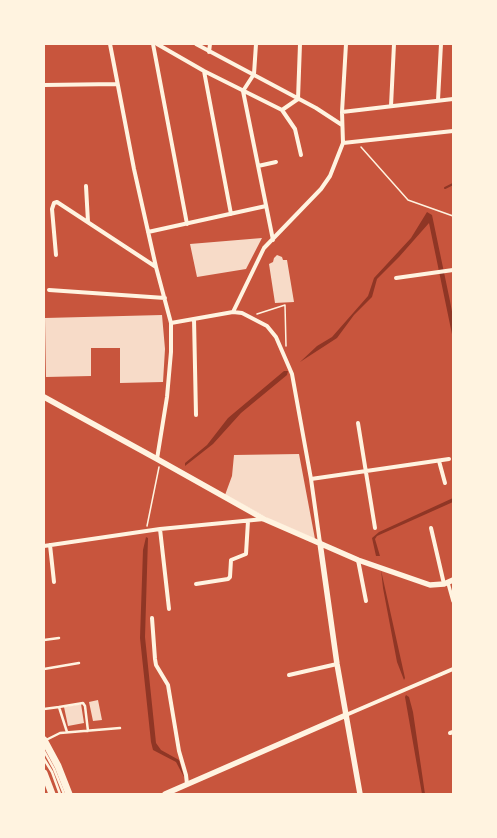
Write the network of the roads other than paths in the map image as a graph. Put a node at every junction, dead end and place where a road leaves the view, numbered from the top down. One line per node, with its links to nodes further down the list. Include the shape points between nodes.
1 (110, 44): 14 (street)
2 (153, 44): 33 (street)
3 (157, 44): 12 (street)
4 (196, 44): 11 (street)
5 (210, 44): 11 (street)
6 (256, 44): 13 (street)
7 (300, 44): 17 (street)
8 (346, 44): 22 (street)
9 (394, 44): 20 (street)
10 (441, 44): 19 (street)
11 (209, 52): 13 (street)
12 (204, 71): 16 (street); 31 (street)
13 (254, 74): 16 (street); 17 (street)
14 (116, 84): 15 (street); 34 (street)
15 (44, 85)
16 (244, 91): 21 (street); 28 (street)
17 (298, 99): 21 (street); 23 (street)
18 (453, 99): 19 (street)
19 (438, 100): 20 (street)
20 (391, 106): 22 (street)
21 (282, 110): 26 (street, via 295,128)
22 (342, 112): 23 (street)
23 (342, 125): 25 (street)
24 (453, 131): 25 (street)
25 (343, 143): 35 (street, via 330,176 321,189)
26 (301, 155)
27 (276, 162): 28 (street)
28 (258, 166): 30 (street)
29 (86, 186): 32 (street)
30 (266, 206): 31 (street); 35 (street)
31 (231, 214): 33 (street)
32 (88, 222): 36 (street, via 57,202 54,203 52,209); 37 (street)
33 (186, 224): 34 (street)
34 (148, 232): 37 (street)
35 (272, 240): 42 (street, via 264,248)
36 (56, 256)
37 (156, 267): 41 (street)
38 (453, 270): 39 (street)
39 (396, 278)
40 (50, 290): 41 (street)
41 (165, 298): 44 (street)
42 (233, 312): 43 (street); 52 (street, via 251,316 267,326 276,337 292,374)
43 (194, 319): 44 (street); 46 (street)
44 (172, 323): 49 (street)
45 (44, 397): 49 (street)
46 (196, 415)
47 (358, 423): 51 (street)
48 (450, 459): 50 (street)
49 (160, 460): 54 (street)
50 (439, 461): 51 (street); 53 (street)
51 (365, 472): 52 (street); 56 (street)
52 (311, 479): 59 (street)
53 (445, 483)
54 (264, 519): 55 (street); 59 (street)
55 (248, 521): 58 (street); 65 (street, via 246,554 231,560 230,577)
56 (375, 528)
57 (431, 528): 64 (street)
58 (160, 529): 60 (street); 68 (street)
59 (320, 543): 62 (street); 73 (street)
60 (50, 545): 61 (street); 63 (street)
61 (44, 546)
62 (358, 560): 64 (street, via 437,586); 66 (street)
63 (54, 582)
64 (448, 582): 67 (street)
65 (196, 584)
66 (366, 601)
67 (453, 601)
68 (168, 609)
69 (152, 618): 87 (street, via 156,665 168,685)
70 (59, 638): 71 (lane)
71 (44, 640)
72 (79, 663): 74 (lane)
73 (337, 664): 76 (street); 79 (street)
74 (44, 669)
75 (453, 669): 79 (street)
76 (289, 675)
77 (59, 707): 78 (lane); 81 (lane, via 83,703); 82 (lane)
78 (44, 709)
79 (346, 715): 87 (street); 93 (street)
80 (120, 728): 81 (lane)
81 (88, 731): 82 (lane)
82 (67, 732): 83 (lane)
83 (44, 741): 91 (main road)
84 (44, 751): 90 (lane)
85 (44, 758): 89 (lane)
86 (44, 773): 88 (main road)
87 (187, 784): 92 (street)
88 (52, 794)
89 (60, 794)
90 (64, 794)
91 (69, 794)
92 (165, 794)
93 (360, 794)

